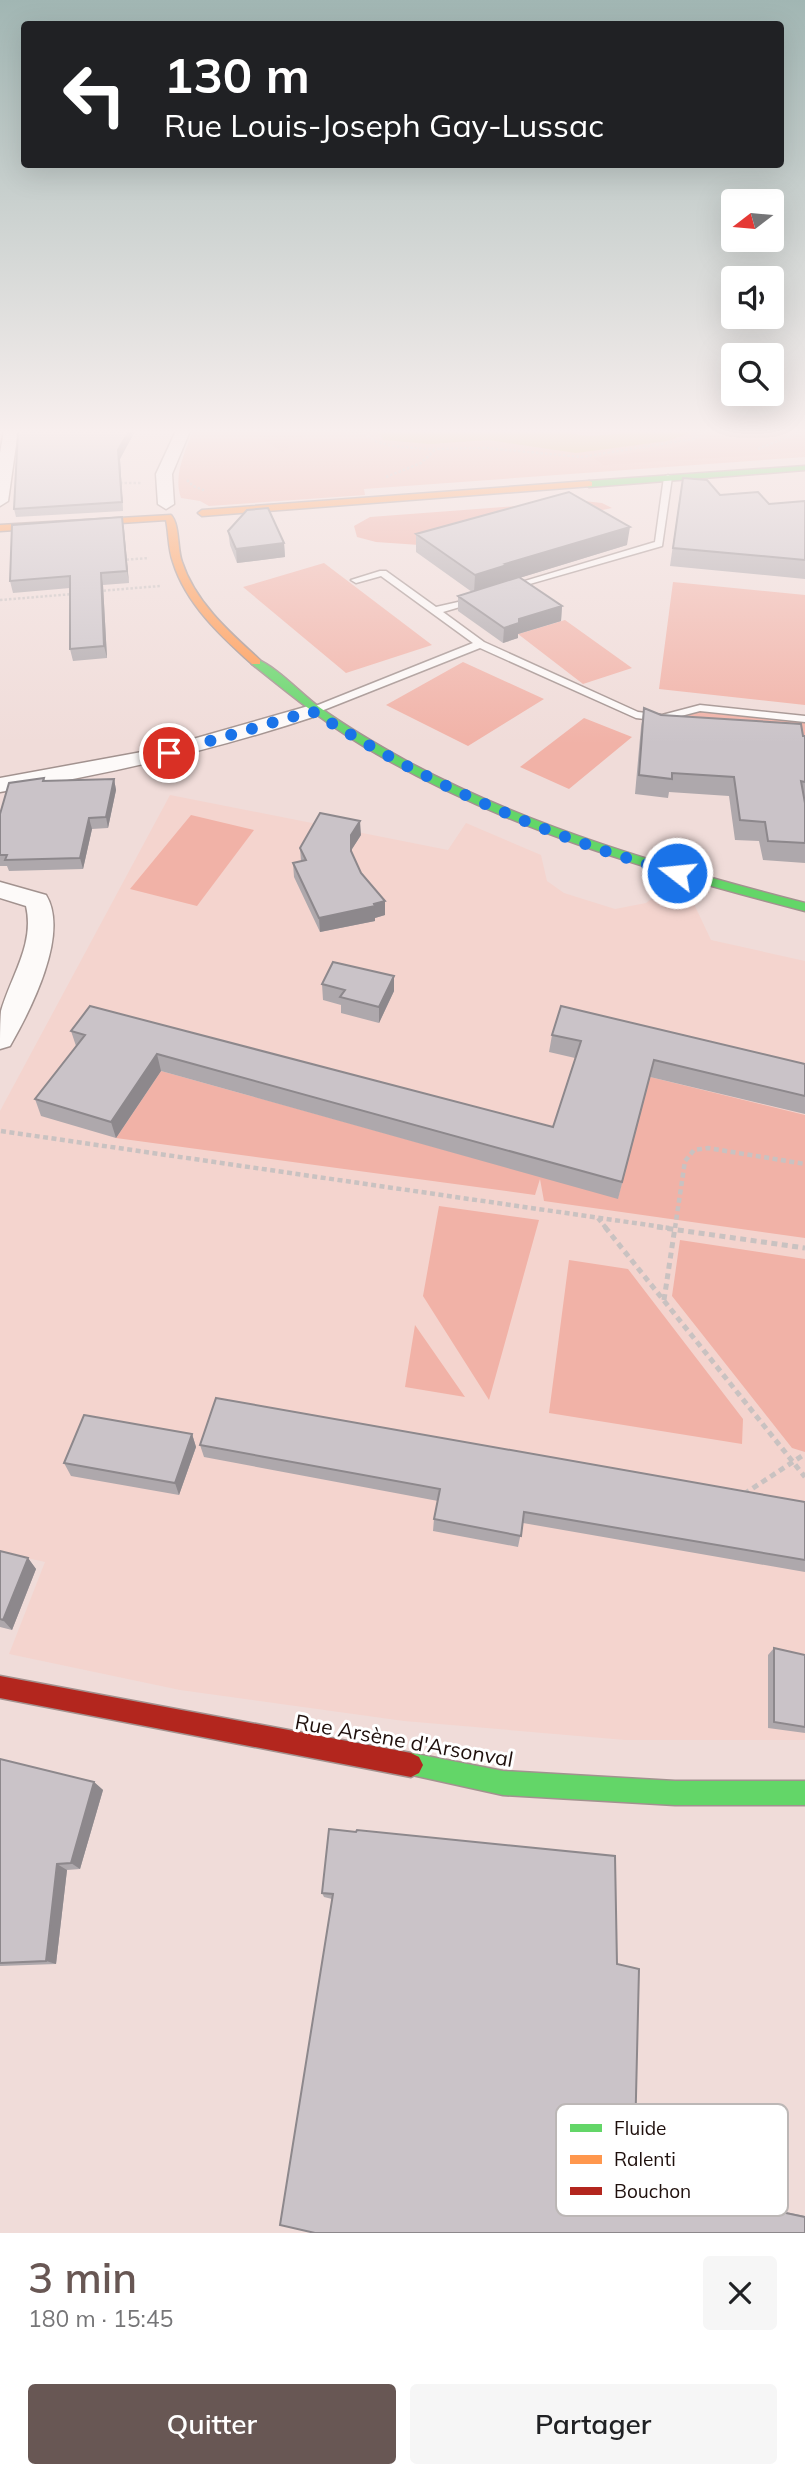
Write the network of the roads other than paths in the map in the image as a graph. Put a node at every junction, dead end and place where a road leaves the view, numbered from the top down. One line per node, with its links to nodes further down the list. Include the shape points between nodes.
1 (170, 535): 8 (street, via 171,550 204,612 265,674)
2 (660, 535): 4 (lane, via 659,544)
3 (356, 580): 6 (lane, via 383,573)
4 (501, 592)
5 (488, 596): 6 (lane)
6 (435, 611): 7 (lane)
7 (480, 644): 8 (lane); 9 (lane, via 636,715 662,718 700,708)
8 (312, 711): 10 (street, via 121,765); 12 (street, via 367,745 507,816 607,854)
9 (805, 719)
10 (0, 785)
11 (0, 890): 13 (street, via 37,901 41,909 41,929 29,972)
12 (805, 907)
13 (0, 1040)
14 (0, 1687): 15 (street, Rue Arsène d'Arsonval, via 503,1783 675,1793)
15 (805, 1793)

